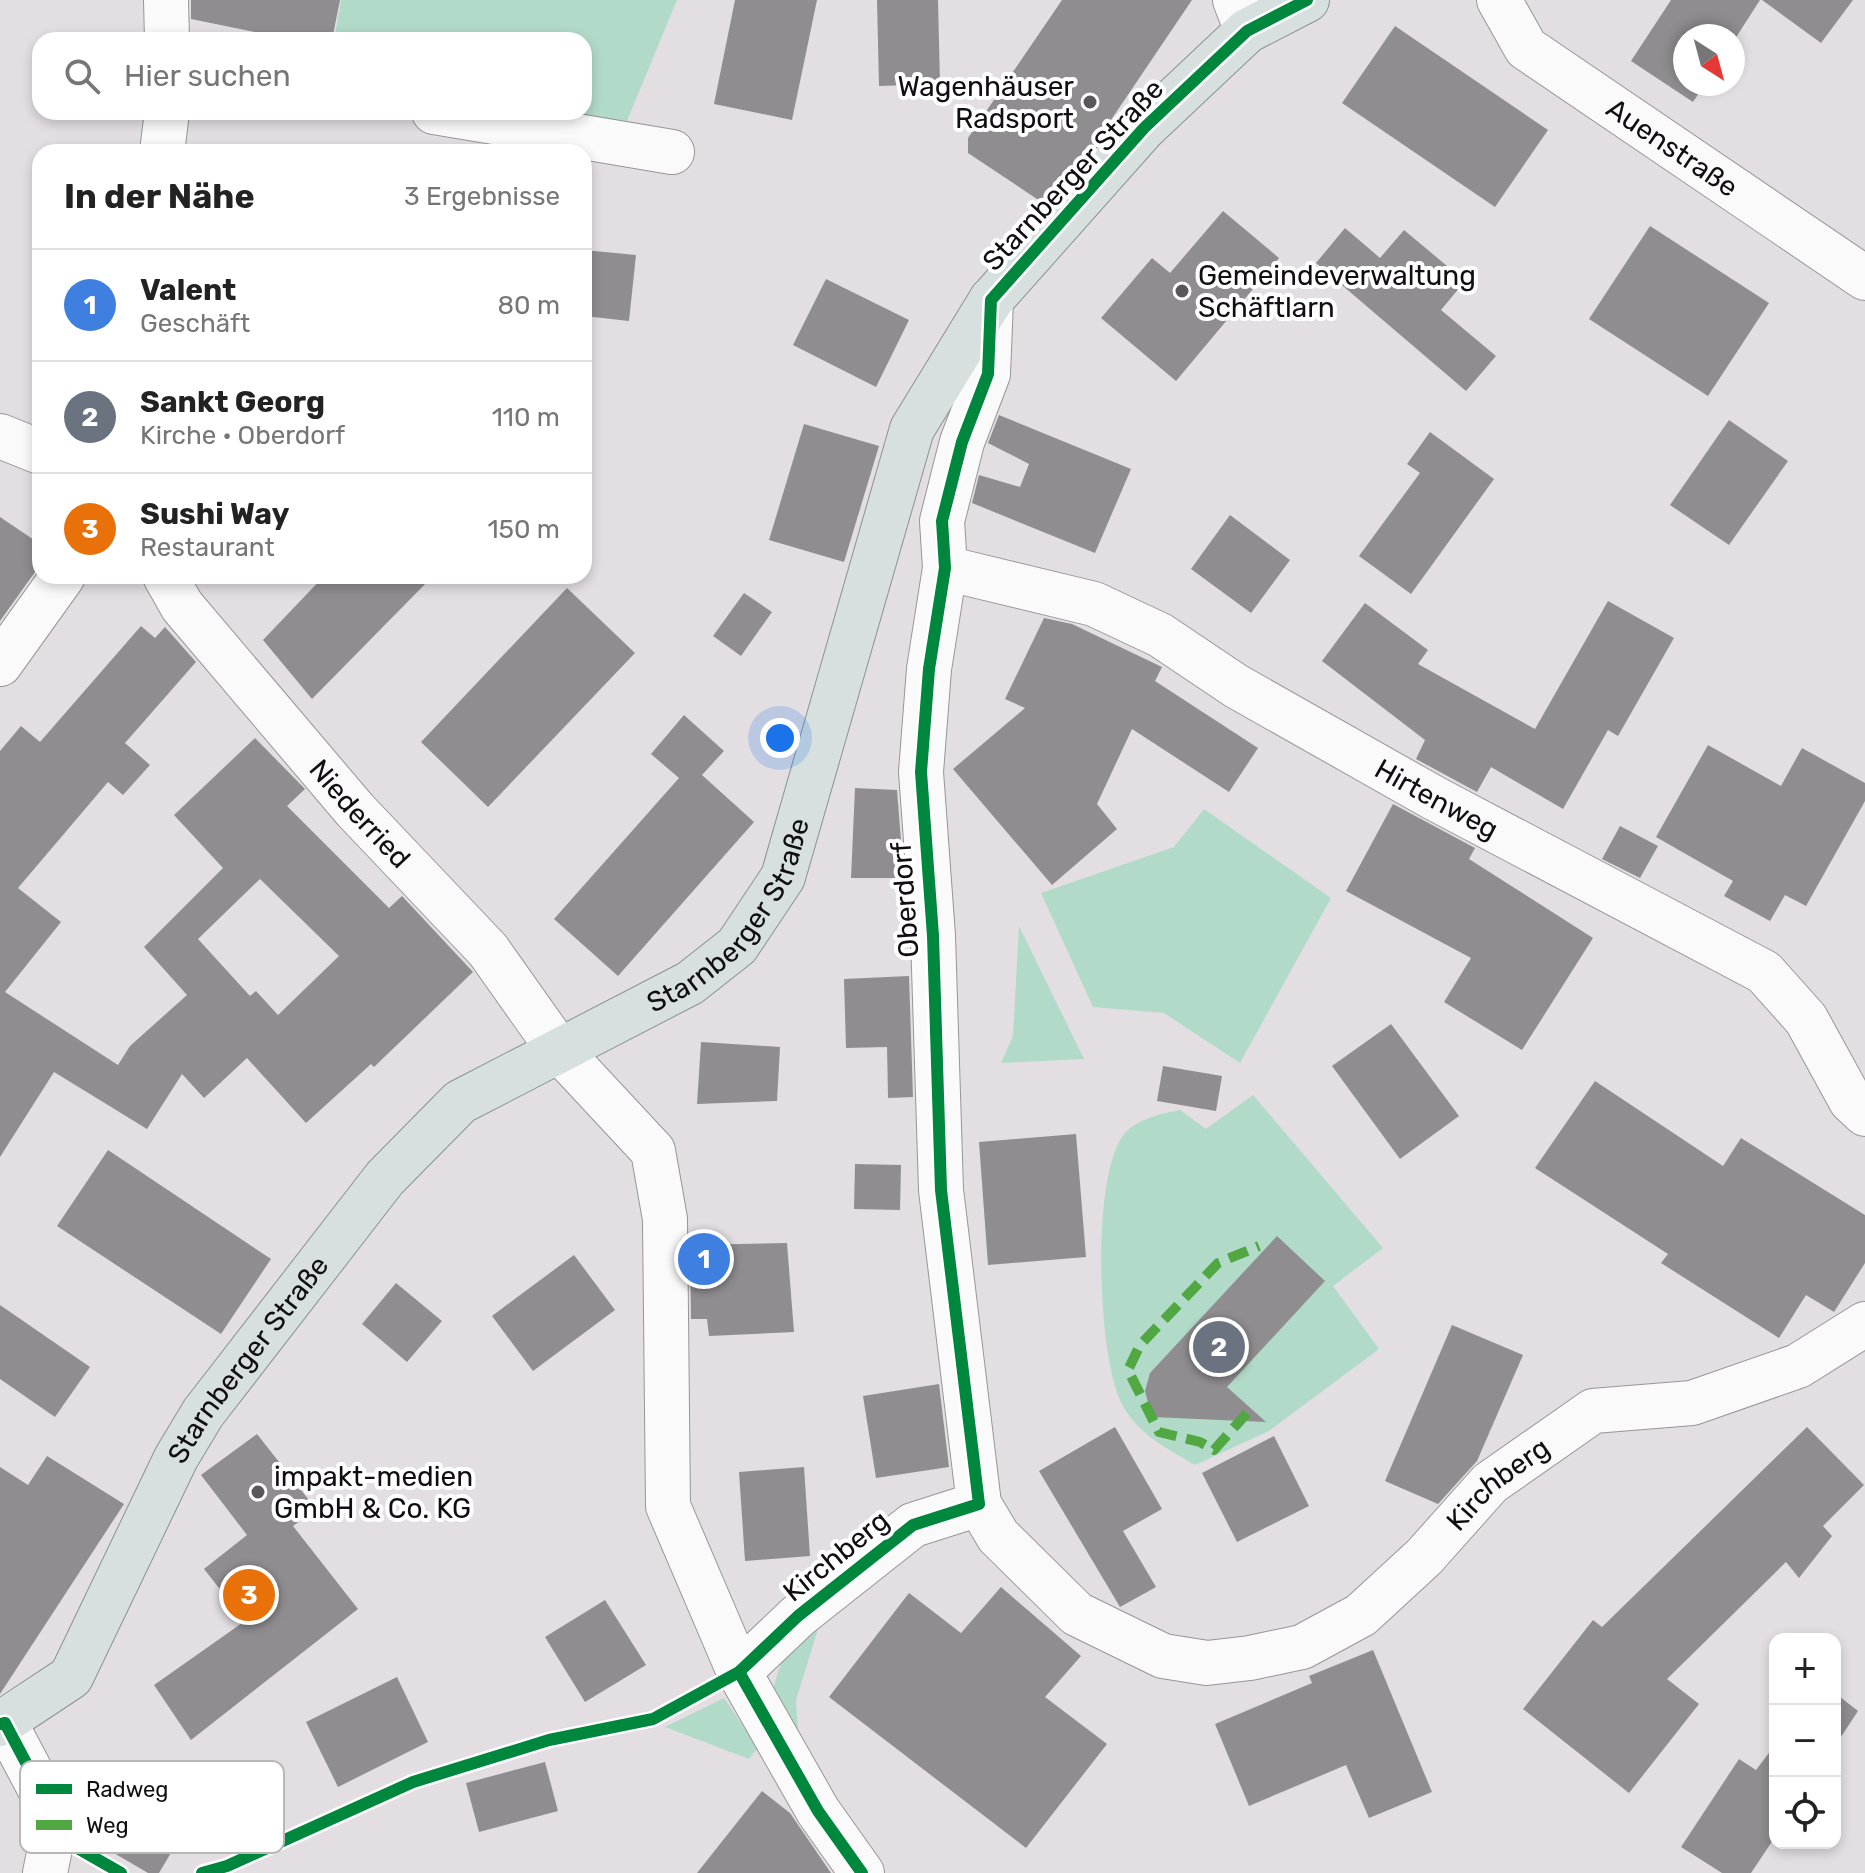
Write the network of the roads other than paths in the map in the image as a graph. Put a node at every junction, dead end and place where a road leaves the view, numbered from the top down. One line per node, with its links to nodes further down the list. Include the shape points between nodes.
1 (166, 0): 5 (street)
2 (1307, 0): 4 (main road, Starnberger Straße)
3 (1499, 0): 10 (street, Auenstraße, via 1526,48)
4 (1241, 16): 11 (main road, Starnberger Straße)
5 (167, 32)
6 (166, 120): 8 (street)
7 (482, 120): 9 (street)
8 (163, 144)
9 (672, 152)
10 (1865, 278)
11 (991, 300): 14 (street, Oberdorf, via 988,374 962,442 942,521); 18 (main road, Starnberger Straße, via 912,429 813,782 783,877 770,901 737,946 690,983)
12 (0, 436): 13 (street)
13 (32, 449)
14 (945, 568): 19 (street, Hirtenweg, via 1094,604 1160,635 1236,686 1434,798 1764,972 1806,1019 1851,1101); 21 (street, Oberdorf, via 929,669 921,772 933,936 941,1190)
15 (57, 584): 17 (street)
16 (170, 584): 18 (street, Niederried, via 182,606 345,799 488,950)
17 (0, 664)
18 (558, 1049): 22 (street, Niederried, via 653,1151 665,1219 668,1506); 23 (main road, Starnberger Straße, via 460,1102 385,1178 203,1413 176,1458 71,1677)
19 (1865, 1114)
20 (1865, 1324): 21 (street, Kirchberg, via 1798,1366 1692,1403 1593,1411 1490,1483 1424,1557 1361,1615 1302,1647 1250,1658 1207,1663 1163,1656 1077,1614 998,1536)
21 (979, 1504): 22 (street, Kirchberg, via 913,1525 798,1616)
22 (739, 1672): 27 (street, Niederried, via 818,1811)
23 (2, 1724): 24 (street)
24 (24, 1761)
25 (49, 1853): 26 (street)
26 (45, 1873)
27 (862, 1873)

